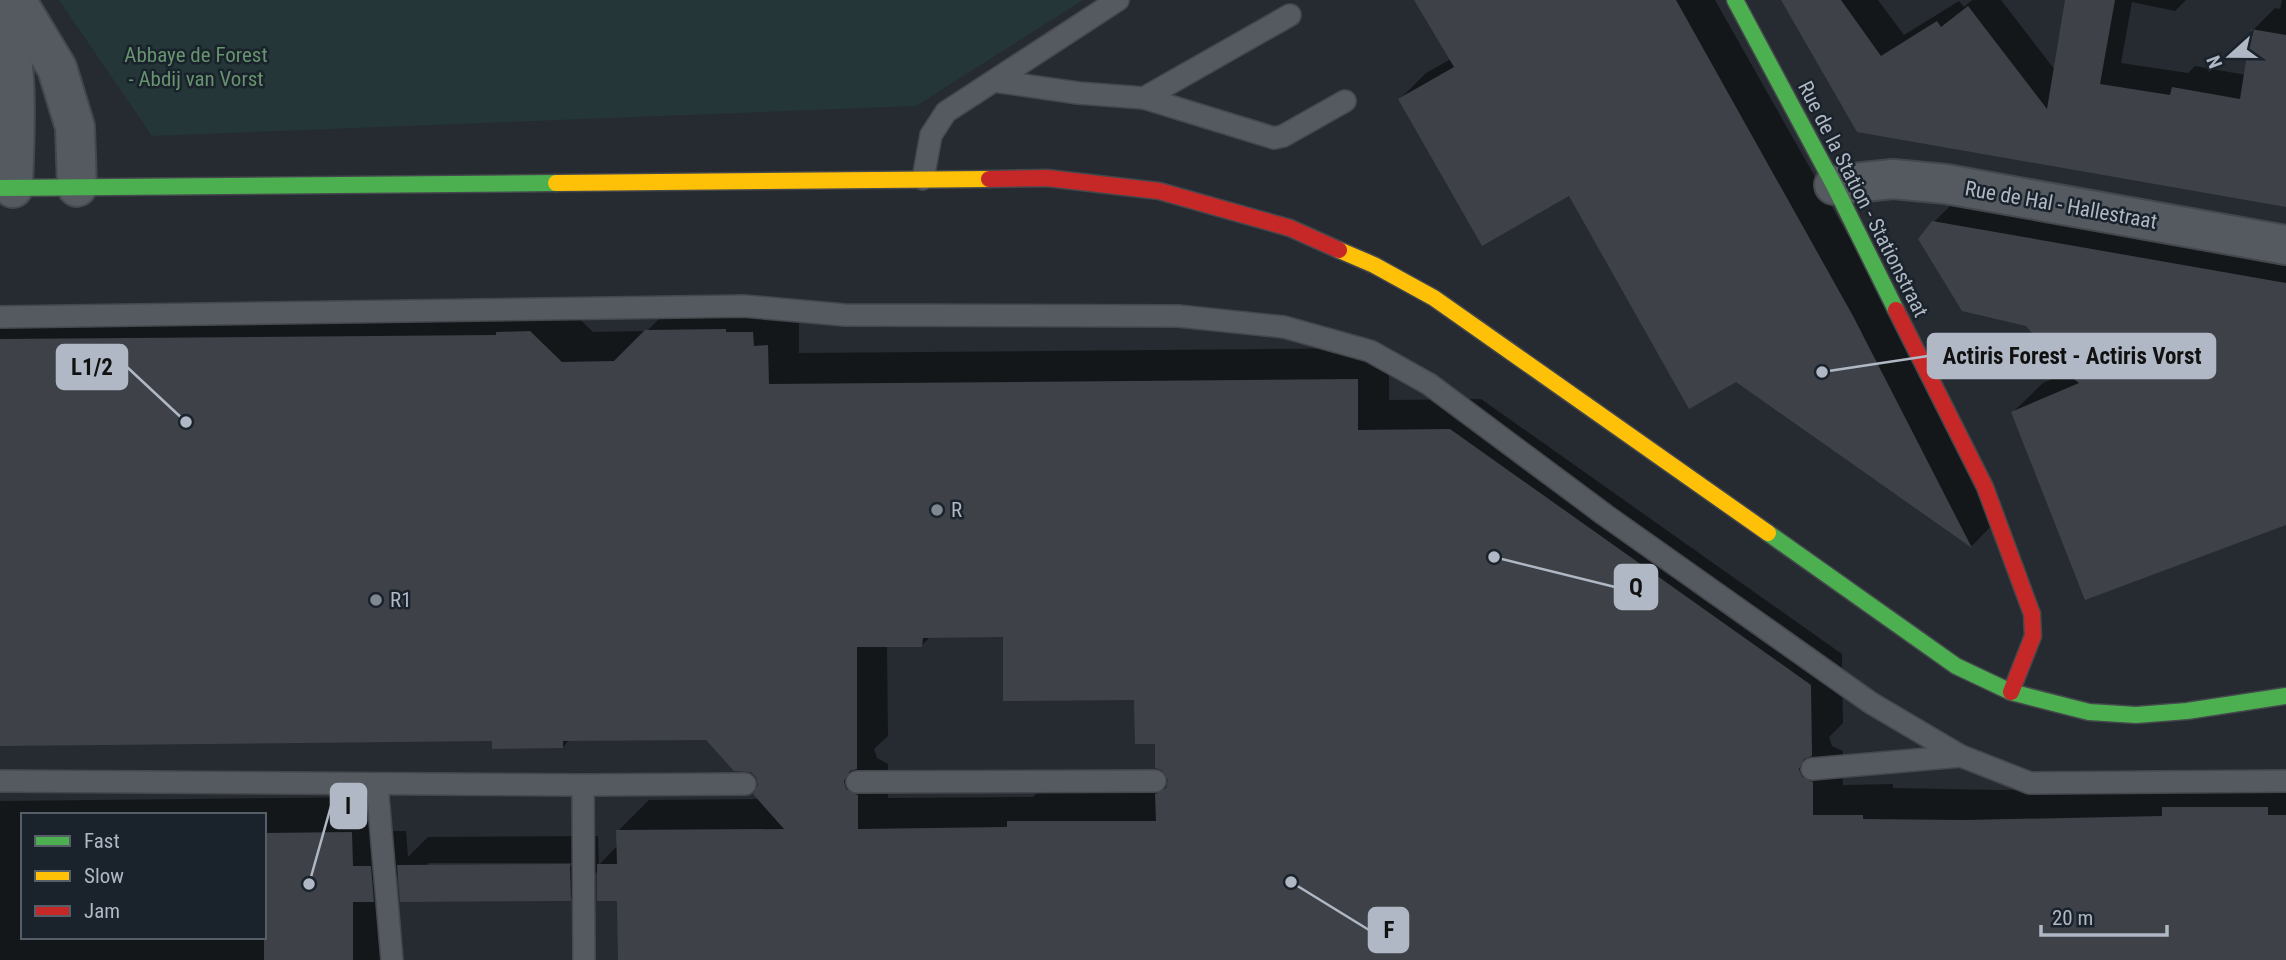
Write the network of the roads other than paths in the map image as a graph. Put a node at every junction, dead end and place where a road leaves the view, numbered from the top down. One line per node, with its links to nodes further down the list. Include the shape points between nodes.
1 (16, 0): 11 (street, via 57,68 75,127)
2 (1118, 0): 6 (lane)
3 (1735, 0): 10 (main road, Rue de la Station - Stationstraat)
4 (0, 13): 12 (street, via 15,80)
5 (1290, 15): 7 (lane)
6 (994, 81): 7 (lane); 9 (lane, via 946,112 931,135)
7 (1144, 98): 8 (lane, via 1274,138)
8 (1345, 101)
9 (923, 179): 11 (main road); 15 (main road, via 1046,178 1159,191 1290,228 1374,265 1434,298 1956,666)
10 (1834, 185): 13 (street, Rue de Hal - Hallestraat, via 1893,179 1946,184); 15 (main road, Rue de la Station - Stationstraat, via 1985,487 2032,614 2033,636)
11 (76, 187): 12 (main road)
12 (7, 188)
13 (2286, 245)
14 (0, 317): 17 (lane, via 744,306 845,315 1178,316 1284,327 1370,351 1429,384 1871,703)
15 (2011, 692): 16 (main road, via 2089,712 2136,715)
16 (2286, 696)
17 (1961, 756): 18 (lane); 21 (lane, via 2030,783)
18 (1812, 769)
19 (0, 781): 23 (lane)
20 (1155, 781): 22 (lane)
21 (2286, 781)
22 (857, 782)
23 (377, 784): 25 (lane); 26 (lane)
24 (745, 784): 25 (lane)
25 (583, 785): 27 (lane)
26 (392, 960)
27 (584, 960)

